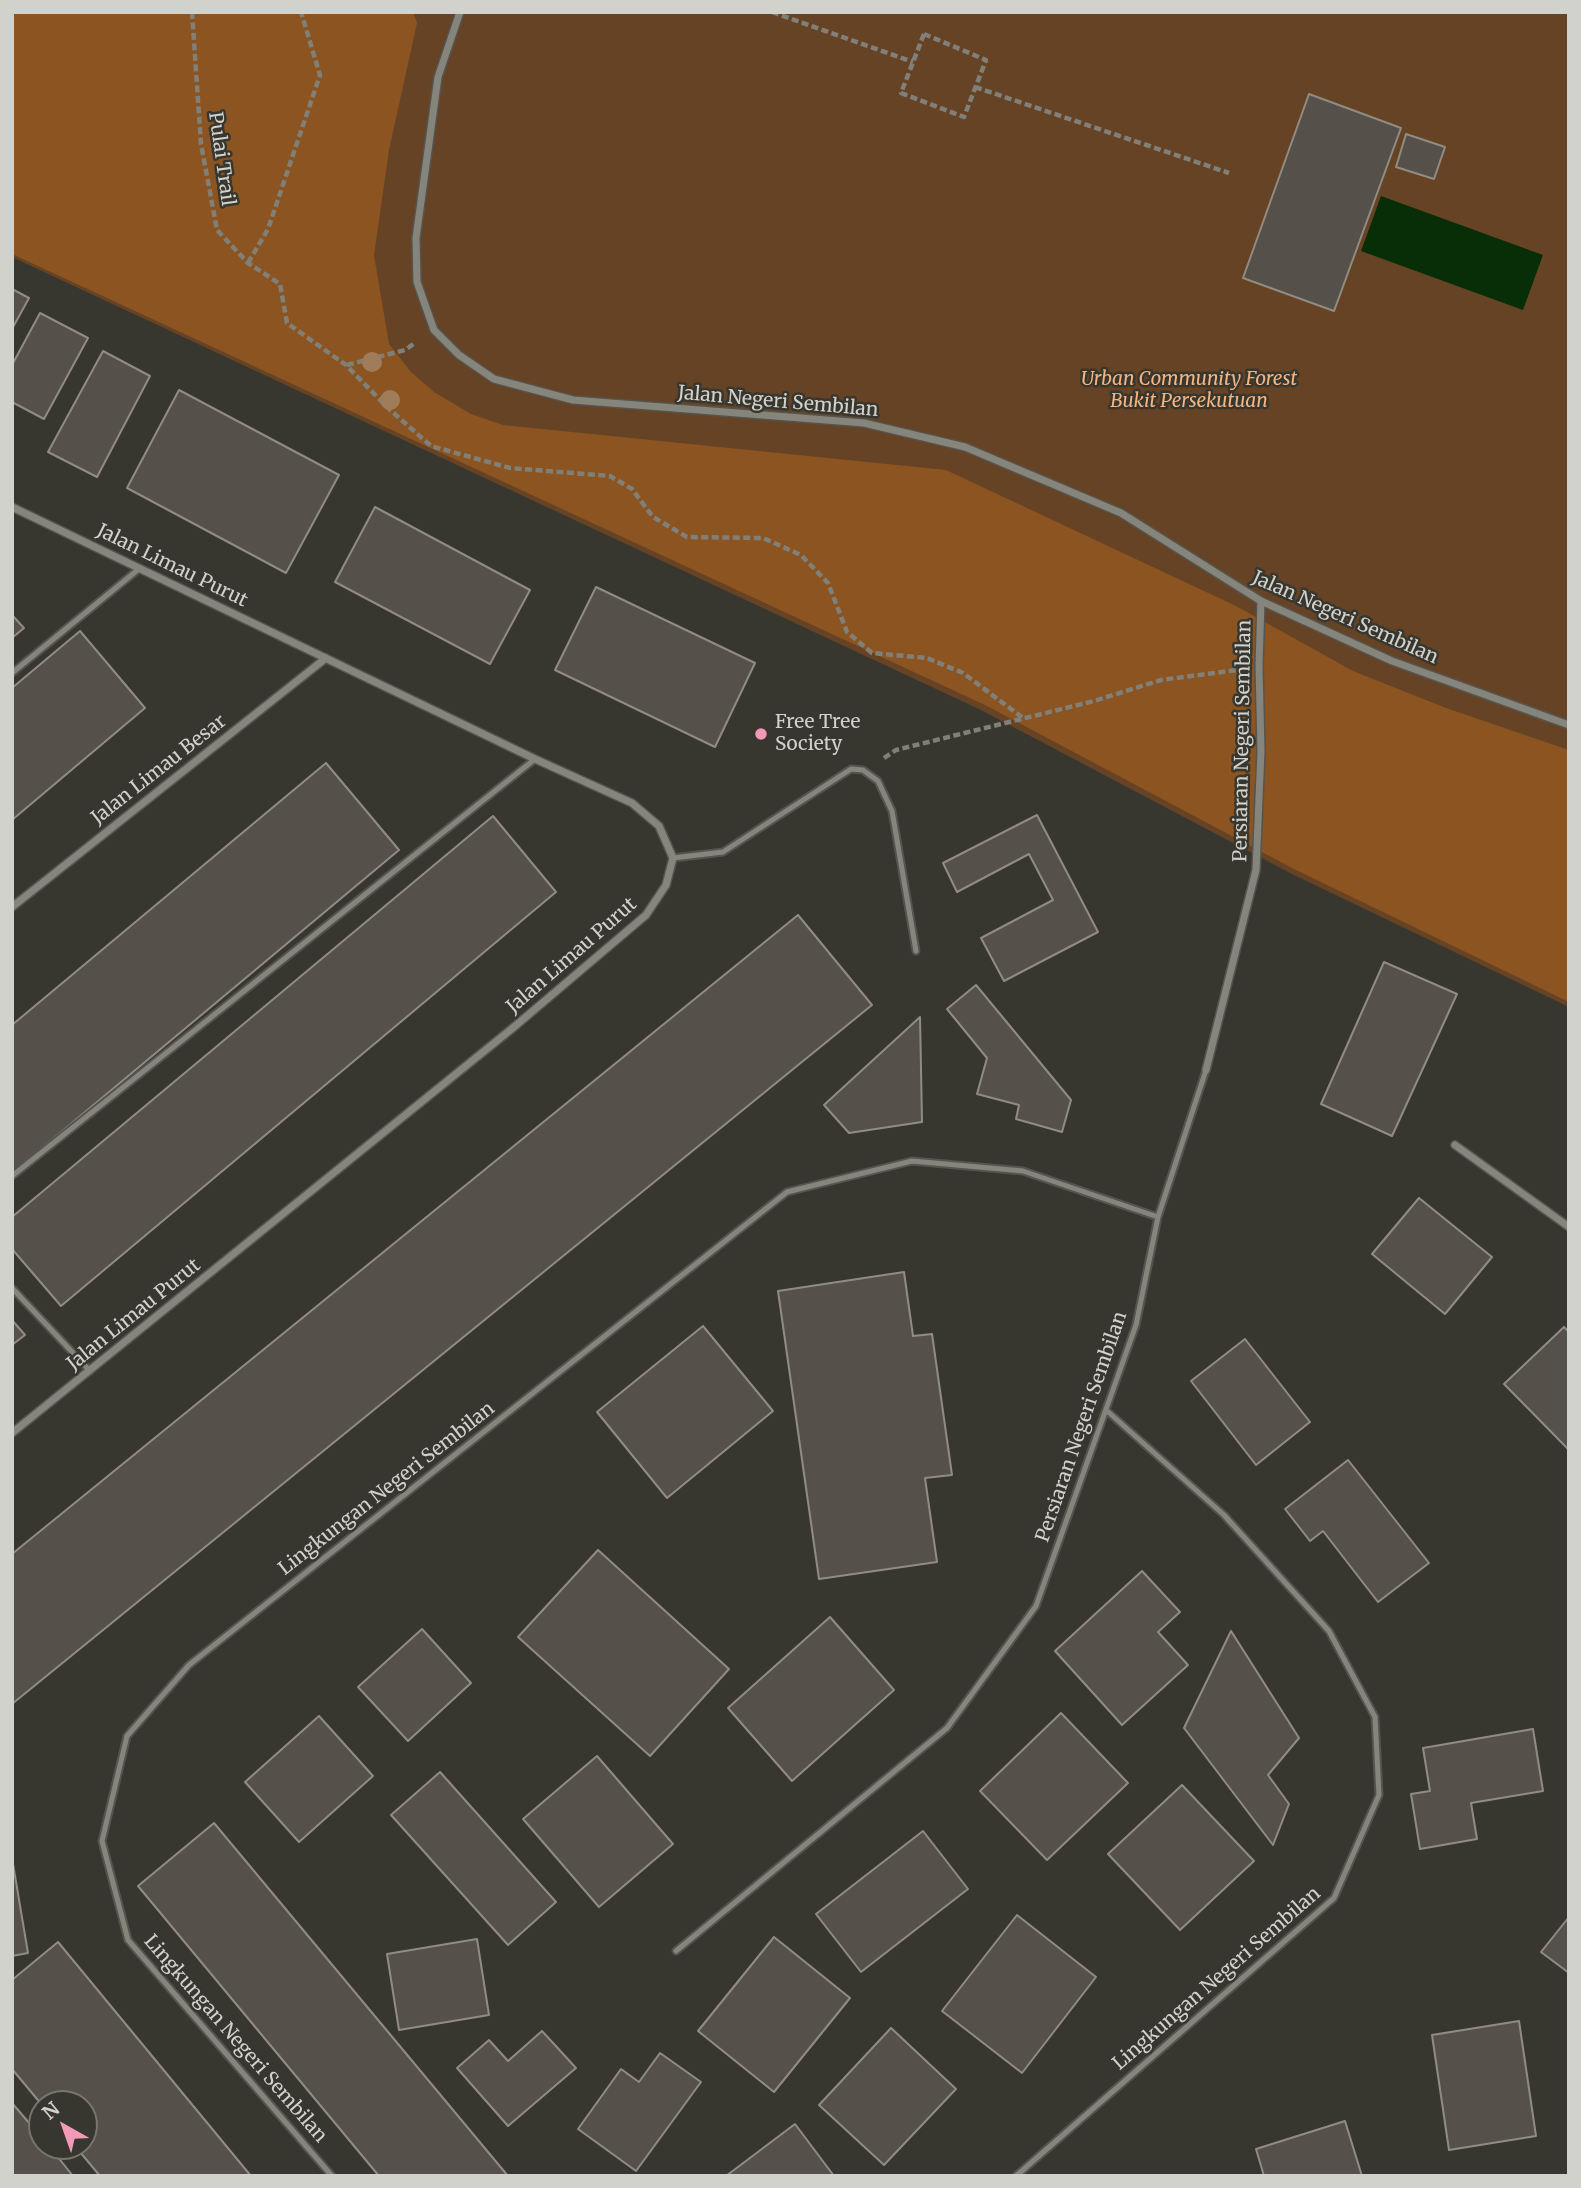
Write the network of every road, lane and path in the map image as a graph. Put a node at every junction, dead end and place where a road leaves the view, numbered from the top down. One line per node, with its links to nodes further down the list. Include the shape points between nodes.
1 (192, 12): 8 (path, Pulai Trail, via 201,144 218,230)
2 (301, 12): 8 (path, via 320,75 268,229)
3 (460, 12): 9 (street, Jalan Negeri Sembilan, via 438,77 416,238 417,282)
4 (772, 12): 5 (path)
5 (913, 62): 6 (path, via 924,33 986,60); 6 (path, via 901,93 964,117)
6 (975, 87): 7 (path)
7 (1229, 173)
8 (248, 263): 10 (path, Pulai Trail, via 279,284 288,323)
9 (435, 330): 10 (path, via 405,350); 13 (street, Jalan Negeri Sembilan, via 459,355 494,379 573,400 864,423 965,447 1121,513)
10 (346, 365): 17 (path, Pulai Trail, via 431,446 510,468 610,476 632,489 653,517 687,537 763,538 801,555 828,583 847,632 873,653 927,658 963,673)
11 (12, 507): 12 (street, Jalan Limau Purut)
12 (140, 568): 14 (street, Jalan Limau Purut); 16 (lane)
13 (1261, 601): 15 (street, Persiaran Negeri Sembilan); 18 (street, Jalan Negeri Sembilan, via 1392,661)
14 (326, 658): 19 (street, Jalan Limau Purut); 22 (street, Jalan Limau Besar)
15 (1259, 666): 17 (path, via 1161,680); 24 (street, Persiaran Negeri Sembilan, via 1256,870)
16 (12, 673)
17 (1023, 718): 20 (path, via 895,750)
18 (1569, 725)
19 (535, 759): 21 (street, Jalan Limau Purut, via 632,803 659,826); 26 (lane)
20 (863, 771): 21 (lane, via 851,769 723,852); 23 (lane, via 878,781 892,811)
21 (673, 858): 30 (street, Jalan Limau Purut, via 666,885 646,915)
22 (12, 907)
23 (916, 951)
24 (1206, 1070): 27 (lane, Persiaran Negeri Sembilan)
25 (1455, 1145): 28 (street)
26 (12, 1176)
27 (1158, 1217): 31 (lane, Persiaran Negeri Sembilan, via 1136,1325); 34 (lane, Lingkungan Negeri Sembilan, via 1023,1171 912,1161 787,1192 189,1665 127,1736 102,1841 128,1940)
28 (1569, 1227)
29 (12, 1288): 30 (lane)
30 (90, 1371): 32 (street, Jalan Limau Purut)
31 (1106, 1410): 33 (lane, Persiaran Negeri Sembilan, via 1036,1606 947,1728); 35 (lane, Lingkungan Negeri Sembilan, via 1224,1515 1329,1631 1375,1717 1379,1796 1334,1898)
32 (12, 1433)
33 (676, 1951)
34 (332, 2176)
35 (1016, 2176)

